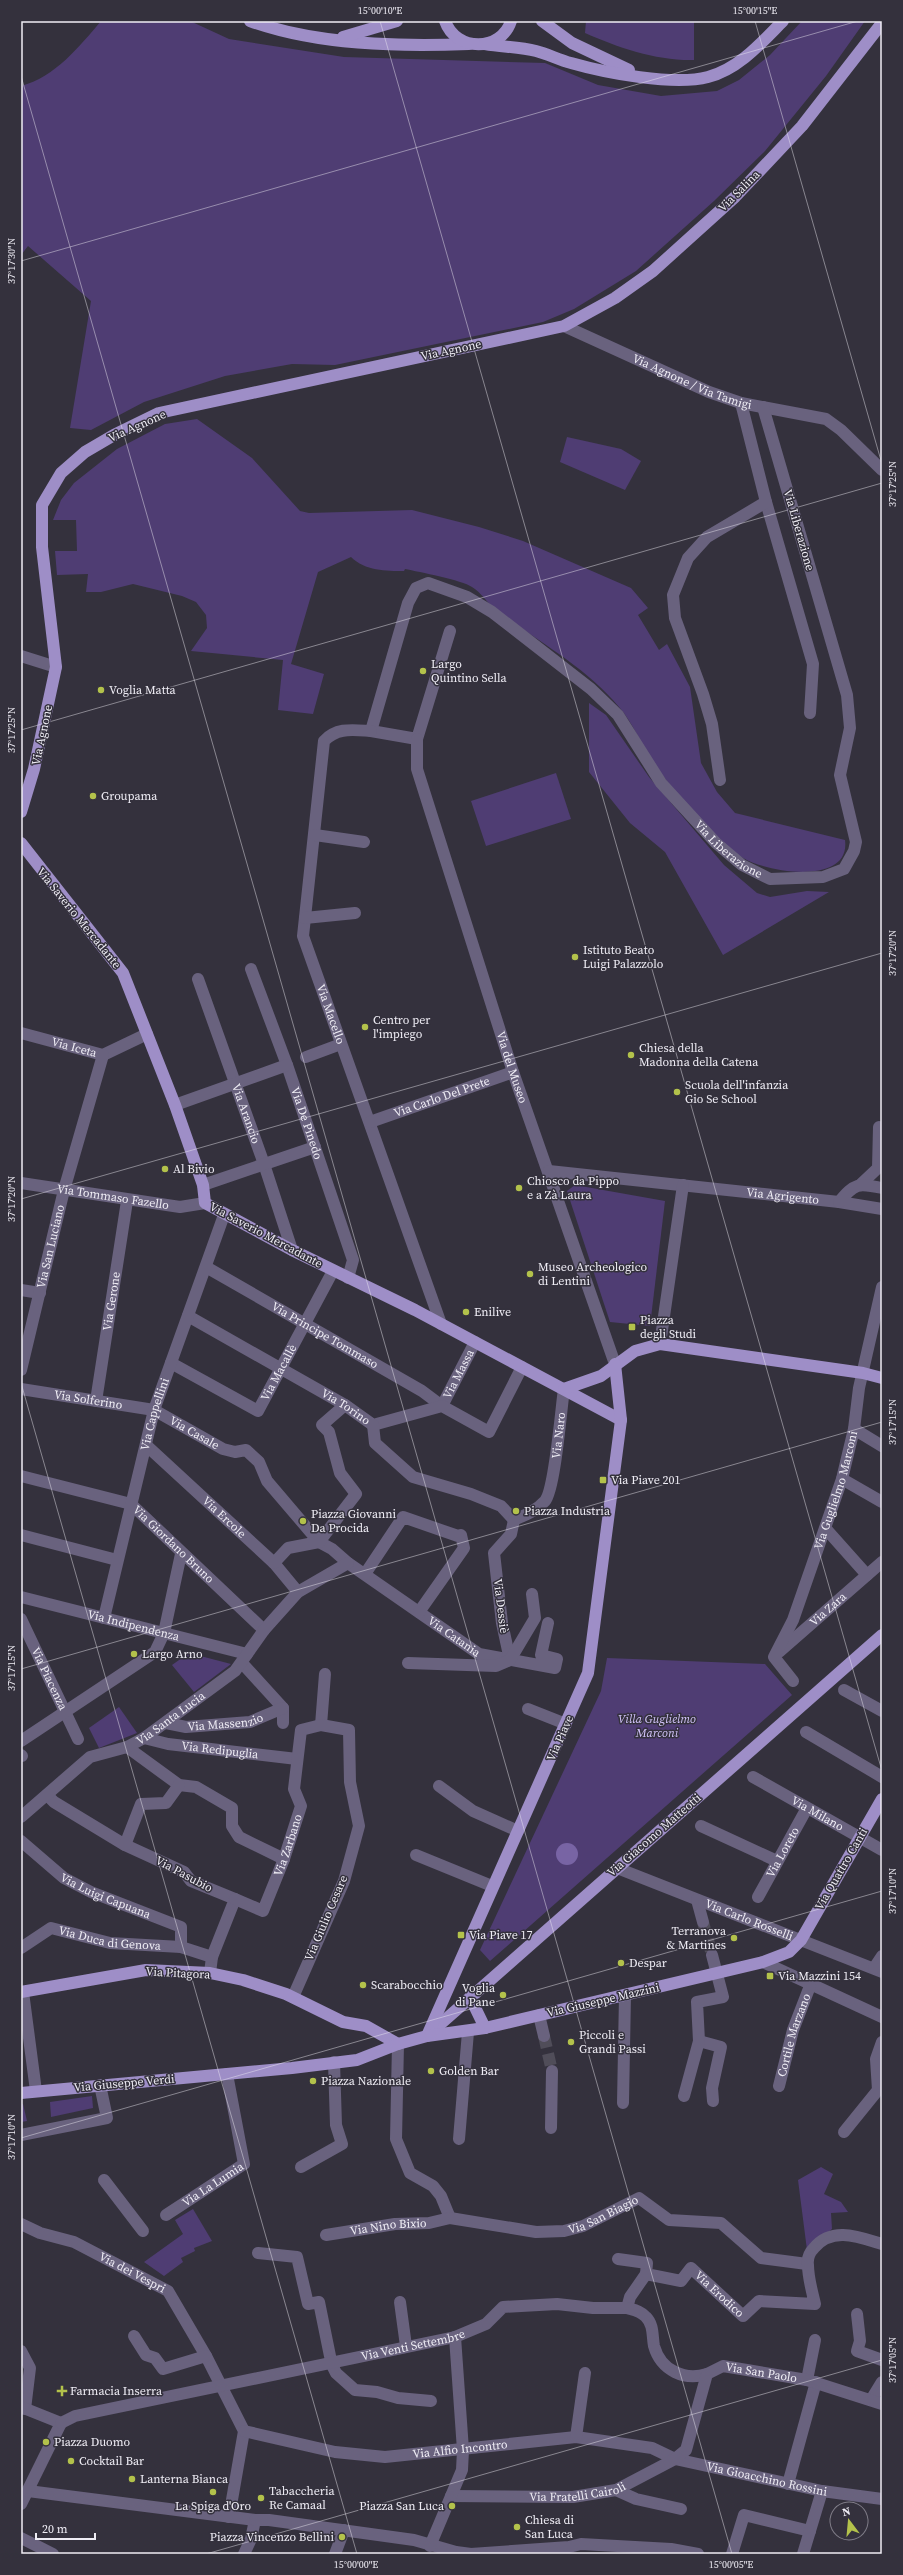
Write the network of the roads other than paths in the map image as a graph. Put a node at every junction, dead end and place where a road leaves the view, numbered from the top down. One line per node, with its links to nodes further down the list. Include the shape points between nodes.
1 (250, 21): 8 (main road, via 266,27)
2 (397, 21): 8 (main road)
3 (445, 21): 9 (main road, via 451,32)
4 (511, 21): 10 (main road, via 505,33)
5 (542, 21): 11 (main road, via 572,43)
6 (783, 21): 11 (main road, via 752,53 709,77 670,81)
7 (882, 23): 12 (main road, Via Salina, via 802,126 735,197 653,271 615,298)
8 (337, 39): 9 (main road, via 383,44)
9 (469, 44): 10 (main road)
10 (485, 44): 11 (main road, via 536,51 586,68)
11 (641, 76)
12 (564, 326): 13 (street, Via Agnone / Via Tamigi, via 709,392); 19 (main road, Via Agnone, via 159,414 85,452 61,473 42,505 42,547)
13 (741, 403): 14 (street, Via Agnone / Via Tamigi); 16 (street)
14 (763, 407): 15 (street, Via Agnone / Via Tamigi, via 826,419); 21 (street, Via Liberazione, via 847,695 850,728 840,776 856,842 844,869 824,877 782,880 770,879 742,865 716,843 661,783 618,715 591,689 492,612 467,597 428,583 416,588 408,603)
15 (882, 470)
16 (766, 502): 20 (street, via 813,664); 23 (street, via 707,537 688,558 672,595 675,618 704,694 712,724)
17 (450, 631): 22 (street, Via del Museo)
18 (21, 656): 19 (street)
19 (56, 667): 24 (main road, Via Agnone, via 34,768)
20 (810, 713)
21 (371, 731): 22 (street, Via Macello); 25 (street, Via Macello, via 348,730 332,733 324,741)
22 (417, 739): 40 (street, Via del Museo, via 417,769)
23 (720, 780)
24 (21, 812)
25 (315, 835): 26 (street); 31 (street, Via Macello)
26 (364, 842)
27 (21, 843): 29 (main road, Via Saverio Mercadante)
28 (21, 862): 29 (main road)
29 (37, 866): 35 (main road, Via Saverio Mercadante, via 123,973)
30 (355, 913): 31 (street)
31 (305, 918): 36 (street, Via Macello, via 303,936)
32 (251, 969): 39 (street, Via De Pinedo)
33 (198, 979): 41 (street, Via Arancio)
34 (21, 1033): 37 (street, Via Iceta)
35 (147, 1034): 37 (street, Via Iceta); 42 (main road, Via Saverio Mercadante)
36 (341, 1044): 38 (street); 43 (street, Via Macello)
37 (103, 1054): 53 (street, Via San Luciano)
38 (306, 1057)
39 (287, 1065): 41 (street); 45 (street, Via De Pinedo)
40 (513, 1072): 43 (street, Via Carlo Del Prete); 47 (street, Via del Museo)
41 (234, 1084): 42 (street); 46 (street, Via Arancio)
42 (175, 1105): 50 (main road, Via Saverio Mercadante)
43 (370, 1122): 68 (street, Via Macello)
44 (879, 1127): 49 (street, via 878,1168)
45 (315, 1147): 46 (street); 62 (street, Via De Pinedo, via 353,1260)
46 (264, 1164): 50 (street); 59 (street, Via Arancio)
47 (549, 1171): 51 (street, Via Agrigento); 72 (street, Via del Museo)
48 (21, 1183): 53 (street, Via Tommaso Fazello)
49 (862, 1184): 52 (street); 55 (street, via 851,1188)
50 (203, 1185): 56 (main road, Via Saverio Mercadante)
51 (683, 1186): 55 (street, Via Agrigento); 70 (street)
52 (882, 1188)
53 (64, 1190): 54 (street, Via Tommaso Fazello); 65 (street, Via San Luciano)
54 (127, 1201): 56 (street, Via Tommaso Fazello, via 180,1207); 80 (street, Via Gerone)
55 (839, 1202): 57 (street, Via Agrigento)
56 (205, 1203): 58 (main road, Via Saverio Mercadante)
57 (882, 1209)
58 (224, 1215): 59 (main road, Via Saverio Mercadante); 60 (street, Via Cappellini)
59 (292, 1250): 61 (main road, Via Saverio Mercadante)
60 (206, 1267): 66 (street, Via Cappellini); 67 (street, Via Principe Tommaso)
61 (332, 1270): 62 (main road, Via Saverio Mercadante); 67 (street, Via Macallè)
62 (348, 1278): 68 (main road, Via Saverio Mercadante)
63 (882, 1287): 76 (street, Via Guglielmo Marconi)
64 (21, 1290): 65 (street)
65 (40, 1293): 75 (street, Via San Luciano)
66 (188, 1316): 71 (street, Via Cappellini); 74 (street, Via Torino)
67 (305, 1323): 74 (street, Via Macallè); 82 (street, Via Principe Tommaso, via 422,1391)
68 (441, 1324): 69 (main road, Via Saverio Mercadante)
69 (475, 1342): 73 (main road, Via Saverio Mercadante); 82 (street, Via Massa)
70 (660, 1344): 72 (main road, via 635,1351); 76 (main road)
71 (171, 1363): 74 (street, Via Macallè, via 258,1411); 83 (street, Via Cappellini)
72 (615, 1364): 79 (main road, via 601,1376); 84 (main road, Via Piave)
73 (522, 1367): 79 (main road, Via Saverio Mercadante); 82 (street, via 489,1432)
74 (280, 1368): 81 (street, Via Torino)
75 (21, 1370)
76 (863, 1373): 77 (main road); 86 (street, Via Guglielmo Marconi)
77 (882, 1378)
78 (21, 1389): 80 (street, Via Solferino)
79 (564, 1389): 84 (main road, Via Saverio Mercadante); 93 (street, Via Naro, via 546,1500 534,1511)
80 (96, 1401): 83 (street, Via Solferino)
81 (345, 1405): 85 (street, Via Torino); 96 (street, via 322,1425 329,1432 340,1473 356,1494)
82 (442, 1406): 85 (street, Via Torino)
83 (154, 1410): 87 (street, Via Cappellini); 96 (street, Via Casale, via 223,1449 235,1452 246,1450 258,1462 267,1481)
84 (622, 1420): 127 (main road, Via Piave, via 588,1673)
85 (373, 1425): 93 (street, via 375,1443 413,1477 471,1494 501,1506)
86 (854, 1429): 88 (street); 90 (street, Via Guglielmo Marconi)
87 (147, 1446): 92 (street, Via Cappellini); 100 (street, Via Ercole)
88 (882, 1446)
89 (21, 1476): 92 (street, Via Giordano Bruno)
90 (842, 1479): 91 (street); 94 (street, Via Guglielmo Marconi)
91 (882, 1502)
92 (131, 1504): 97 (street, Via Giordano Bruno); 98 (street, Via Cappellini)
93 (514, 1520): 116 (street, Via Dessiè, via 511,1534 494,1552 502,1623)
94 (826, 1529): 103 (street); 114 (street, Via Guglielmo Marconi, via 793,1620)
95 (21, 1535): 98 (street)
96 (319, 1542): 100 (street, via 288,1548); 101 (street, Via Catania)
97 (181, 1554): 111 (street, Via Giordano Bruno); 112 (street)
98 (116, 1560): 108 (street, Via Cappellini)
99 (882, 1562): 103 (street, Via Zara)
100 (274, 1563): 104 (street, Via Ercole)
101 (348, 1563): 102 (street, Via Catania); 104 (street, Via Santa Lucia)
102 (365, 1574): 107 (street, Via Catania); 107 (street, via 404,1517 461,1535 464,1548)
103 (867, 1575): 114 (street, Via Zara)
104 (298, 1592): 111 (street, Via Santa Lucia)
105 (532, 1594): 116 (street, via 535,1618)
106 (21, 1597): 108 (street, Via Indipendenza)
107 (419, 1612): 116 (street, Via Catania, via 479,1654)
108 (104, 1618): 112 (street, Via Indipendenza)
109 (21, 1619): 123 (street, Via Piacenza)
110 (548, 1623): 116 (street, Via Catania, via 541,1655 557,1659 555,1668)
111 (264, 1630): 115 (street, Via Santa Lucia)
112 (164, 1633): 115 (street, Via Indipendenza); 123 (street, via 155,1652)
113 (881, 1637): 153 (main road, Via Giacomo Matteotti)
114 (774, 1657): 119 (street)
115 (244, 1659): 121 (street); 125 (street, Via Santa Lucia)
116 (510, 1660): 117 (street, via 496,1666)
117 (408, 1663)
118 (325, 1674): 128 (street)
119 (793, 1681)
120 (844, 1690): 124 (street)
121 (283, 1708): 125 (street, Via Massenzio, via 250,1722 186,1727); 126 (street)
122 (528, 1709): 127 (street)
123 (64, 1711): 132 (street, Via Piacenza); 133 (street)
124 (882, 1711)
125 (166, 1722): 131 (street, Via Santa Lucia)
126 (283, 1723)
127 (566, 1724): 145 (main road, Via Piave)
128 (321, 1725): 129 (street, Via Giulio Cesare); 172 (street, Via Giulio Cesare, via 349,1730 350,1782 359,1826 344,1881)
129 (301, 1730): 135 (street, Via Zarbano)
130 (806, 1732): 137 (street)
131 (144, 1738): 134 (street, Via Santa Lucia); 135 (street, Via Redipuglia, via 168,1744)
132 (78, 1739)
133 (21, 1741)
134 (127, 1747): 138 (street); 140 (street, Via Santa Lucia, via 90,1757)
135 (298, 1759): 151 (street, Via Zarbano, via 294,1789 301,1806)
136 (753, 1777): 142 (street, Via Milano)
137 (882, 1777)
138 (178, 1785): 148 (street, via 166,1803 141,1804); 151 (street, via 196,1787 232,1808 232,1826 239,1837)
139 (438, 1786): 145 (street, via 473,1811)
140 (47, 1795): 143 (street, Via Santa Lucia); 148 (street, Via Pasubio, via 54,1802)
141 (882, 1799): 146 (main road, Via Quattro Canti)
142 (807, 1808): 146 (street, Via Milano); 152 (street, Via Loreto)
143 (21, 1817)
144 (701, 1826): 152 (street)
145 (518, 1831): 154 (main road, Via Piave)
146 (860, 1838): 149 (street, Via Milano); 160 (main road, Via Quattro Canti)
147 (21, 1841): 161 (street, Via Luigi Capuana, via 64,1878 91,1892 181,1927)
148 (125, 1846): 156 (street, Via Pasubio, via 184,1872 191,1881)
149 (882, 1850)
150 (416, 1855): 154 (street)
151 (284, 1859): 158 (street, Via Zarbano)
152 (777, 1862): 155 (street, Via Loreto)
153 (617, 1868): 157 (street, Via Carlo Rosselli); 174 (main road, Via Giacomo Matteotti)
154 (492, 1886): 179 (main road, Via Piave)
155 (758, 1896)
156 (235, 1899): 158 (street, Via Pasubio); 165 (street)
157 (697, 1900): 159 (street); 160 (street, Via Carlo Rosselli)
158 (263, 1910)
159 (703, 1922)
160 (801, 1940): 166 (main road, Via Giuseppe Mazzini, via 789,1952); 167 (street, Via Carlo Rosselli)
161 (181, 1947): 162 (street, Via Duca di Genova, via 110,1943 51,1928); 165 (street, Via Duca di Genova)
162 (21, 1948)
163 (712, 1955): 169 (street)
164 (882, 1956): 167 (street)
165 (212, 1957): 168 (street)
166 (763, 1962): 169 (main road, Via Giuseppe Mazzini); 170 (street)
167 (878, 1970)
168 (210, 1973): 171 (main road, Via Pitagora, via 146,1970); 172 (main road, Via Pitagora)
169 (716, 1973): 173 (main road, Via Giuseppe Mazzini); 181 (street, via 723,1996 697,2002)
170 (810, 1986): 176 (street); 188 (street, Cortile Marzano, via 793,2030)
171 (22, 1992): 189 (street)
172 (292, 1993): 183 (main road, Via Pitagora, via 343,2022 366,2026)
173 (625, 1995): 175 (main road, Via Giuseppe Mazzini); 193 (street)
174 (470, 1998): 177 (main road); 179 (main road, Via Giacomo Matteotti)
175 (539, 2015): 177 (main road, Via Giuseppe Mazzini); 180 (street)
176 (882, 2017)
177 (485, 2028): 178 (main road, Via Giuseppe Mazzini)
178 (468, 2032): 179 (main road, Via Giuseppe Mazzini); 197 (street)
179 (427, 2036): 183 (main road, Via Giuseppe Mazzini)
180 (544, 2036)
181 (698, 2042): 191 (street); 192 (street, via 721,2047 712,2088)
182 (882, 2042): 195 (street, via 876,2059 878,2090)
183 (398, 2044): 184 (main road, Via Giuseppe Mazzini, via 357,2060); 201 (street, via 396,2139 410,2173 433,2186 441,2196)
184 (334, 2062): 186 (main road, Via Giuseppe Verdi); 198 (street, via 336,2125 342,2144)
185 (552, 2071): 194 (street)
186 (227, 2074): 187 (main road, Via Giuseppe Verdi); 200 (street, Via La Lumia, via 244,2164)
187 (100, 2085): 189 (main road, Via Giuseppe Verdi); 196 (street, via 107,2118)
188 (779, 2086)
189 (36, 2091): 190 (main road, Via Giuseppe Verdi)
190 (21, 2093)
191 (684, 2096)
192 (712, 2101)
193 (623, 2103)
194 (551, 2128)
195 (844, 2132)
196 (21, 2135)
197 (459, 2139)
198 (301, 2167)
199 (104, 2180): 203 (street)
200 (166, 2215)
201 (450, 2218): 204 (street, Via Nino Bixio, via 429,2223 395,2224); 208 (street, Via San Biagio, via 536,2232 564,2231 582,2226 639,2198 669,2220 721,2223 761,2258)
202 (21, 2224): 218 (street, Via dei Vespri, via 74,2242 168,2291)
203 (142, 2231)
204 (326, 2235)
205 (882, 2244): 208 (street, via 855,2236 832,2235 818,2243 809,2253)
206 (258, 2253): 219 (street, via 297,2256 308,2304 319,2302)
207 (618, 2259): 209 (street, via 647,2263)
208 (807, 2264): 209 (street, Via Erodico, via 815,2304 759,2302 743,2316 691,2268 681,2281)
209 (646, 2274): 211 (street, via 630,2297)
210 (400, 2302): 216 (street)
211 (627, 2308): 214 (street, Via Venti Settembre, via 558,2304 503,2307 486,2324); 222 (street, Via Venti Settembre, via 646,2317 651,2325 658,2356 666,2366 684,2377 695,2378)
212 (857, 2314): 220 (street, via 860,2341 857,2352)
213 (134, 2336): 218 (street, via 146,2355 156,2358 163,2370)
214 (455, 2337): 216 (street, Via Venti Settembre); 232 (street)
215 (815, 2340): 223 (street)
216 (406, 2346): 219 (street, Via Venti Settembre)
217 (21, 2351): 228 (street, via 30,2368)
218 (206, 2356): 225 (street, Via dei Vespri)
219 (330, 2358): 225 (street, Via Venti Settembre); 226 (street, via 336,2373 354,2390)
220 (882, 2360)
221 (586, 2373): 231 (street)
222 (707, 2374): 223 (street, Via San Paolo, via 723,2366); 233 (street, Via San Paolo, via 686,2450)
223 (811, 2381): 227 (street, Via San Paolo); 234 (street)
224 (882, 2382): 227 (street)
225 (220, 2384): 229 (street, Via Venti Settembre, via 75,2416); 230 (street, Via dei Vespri)
226 (431, 2401)
227 (877, 2402)
228 (23, 2408): 229 (street)
229 (61, 2423): 236 (street)
230 (244, 2431): 232 (street, Via Alfio Incontro, via 335,2452 385,2457); 242 (street)
231 (576, 2437): 232 (street, Via Alfio Incontro); 233 (street, Via Alfio Incontro, via 652,2448)
232 (463, 2450): 238 (street, via 462,2470)
233 (675, 2459): 234 (street, Via Gioacchino Rossini); 235 (street, Via Fratelli Cairoli)
234 (788, 2484): 237 (street, Via Gioacchino Rossini)
235 (616, 2490): 238 (street, Via Fratelli Cairoli, via 573,2497); 241 (street, via 636,2499)
236 (28, 2491): 240 (street); 242 (street)
237 (822, 2491): 239 (street, Via Gioacchino Rossini); 245 (street)
238 (451, 2496): 247 (street)
239 (882, 2498)
240 (21, 2504)
241 (681, 2509)
242 (230, 2512): 243 (street)
243 (255, 2520): 244 (street); 250 (street, via 251,2539)
244 (344, 2530): 247 (street, via 414,2540); 251 (street)
245 (810, 2531): 254 (street, via 744,2515); 255 (street)
246 (21, 2538): 249 (street)
247 (430, 2546): 252 (street)
248 (570, 2551): 252 (street); 253 (street, via 581,2544 671,2549)
249 (53, 2554)
250 (244, 2554)
251 (334, 2554)
252 (471, 2554)
253 (698, 2554)
254 (732, 2554)
255 (803, 2554)

